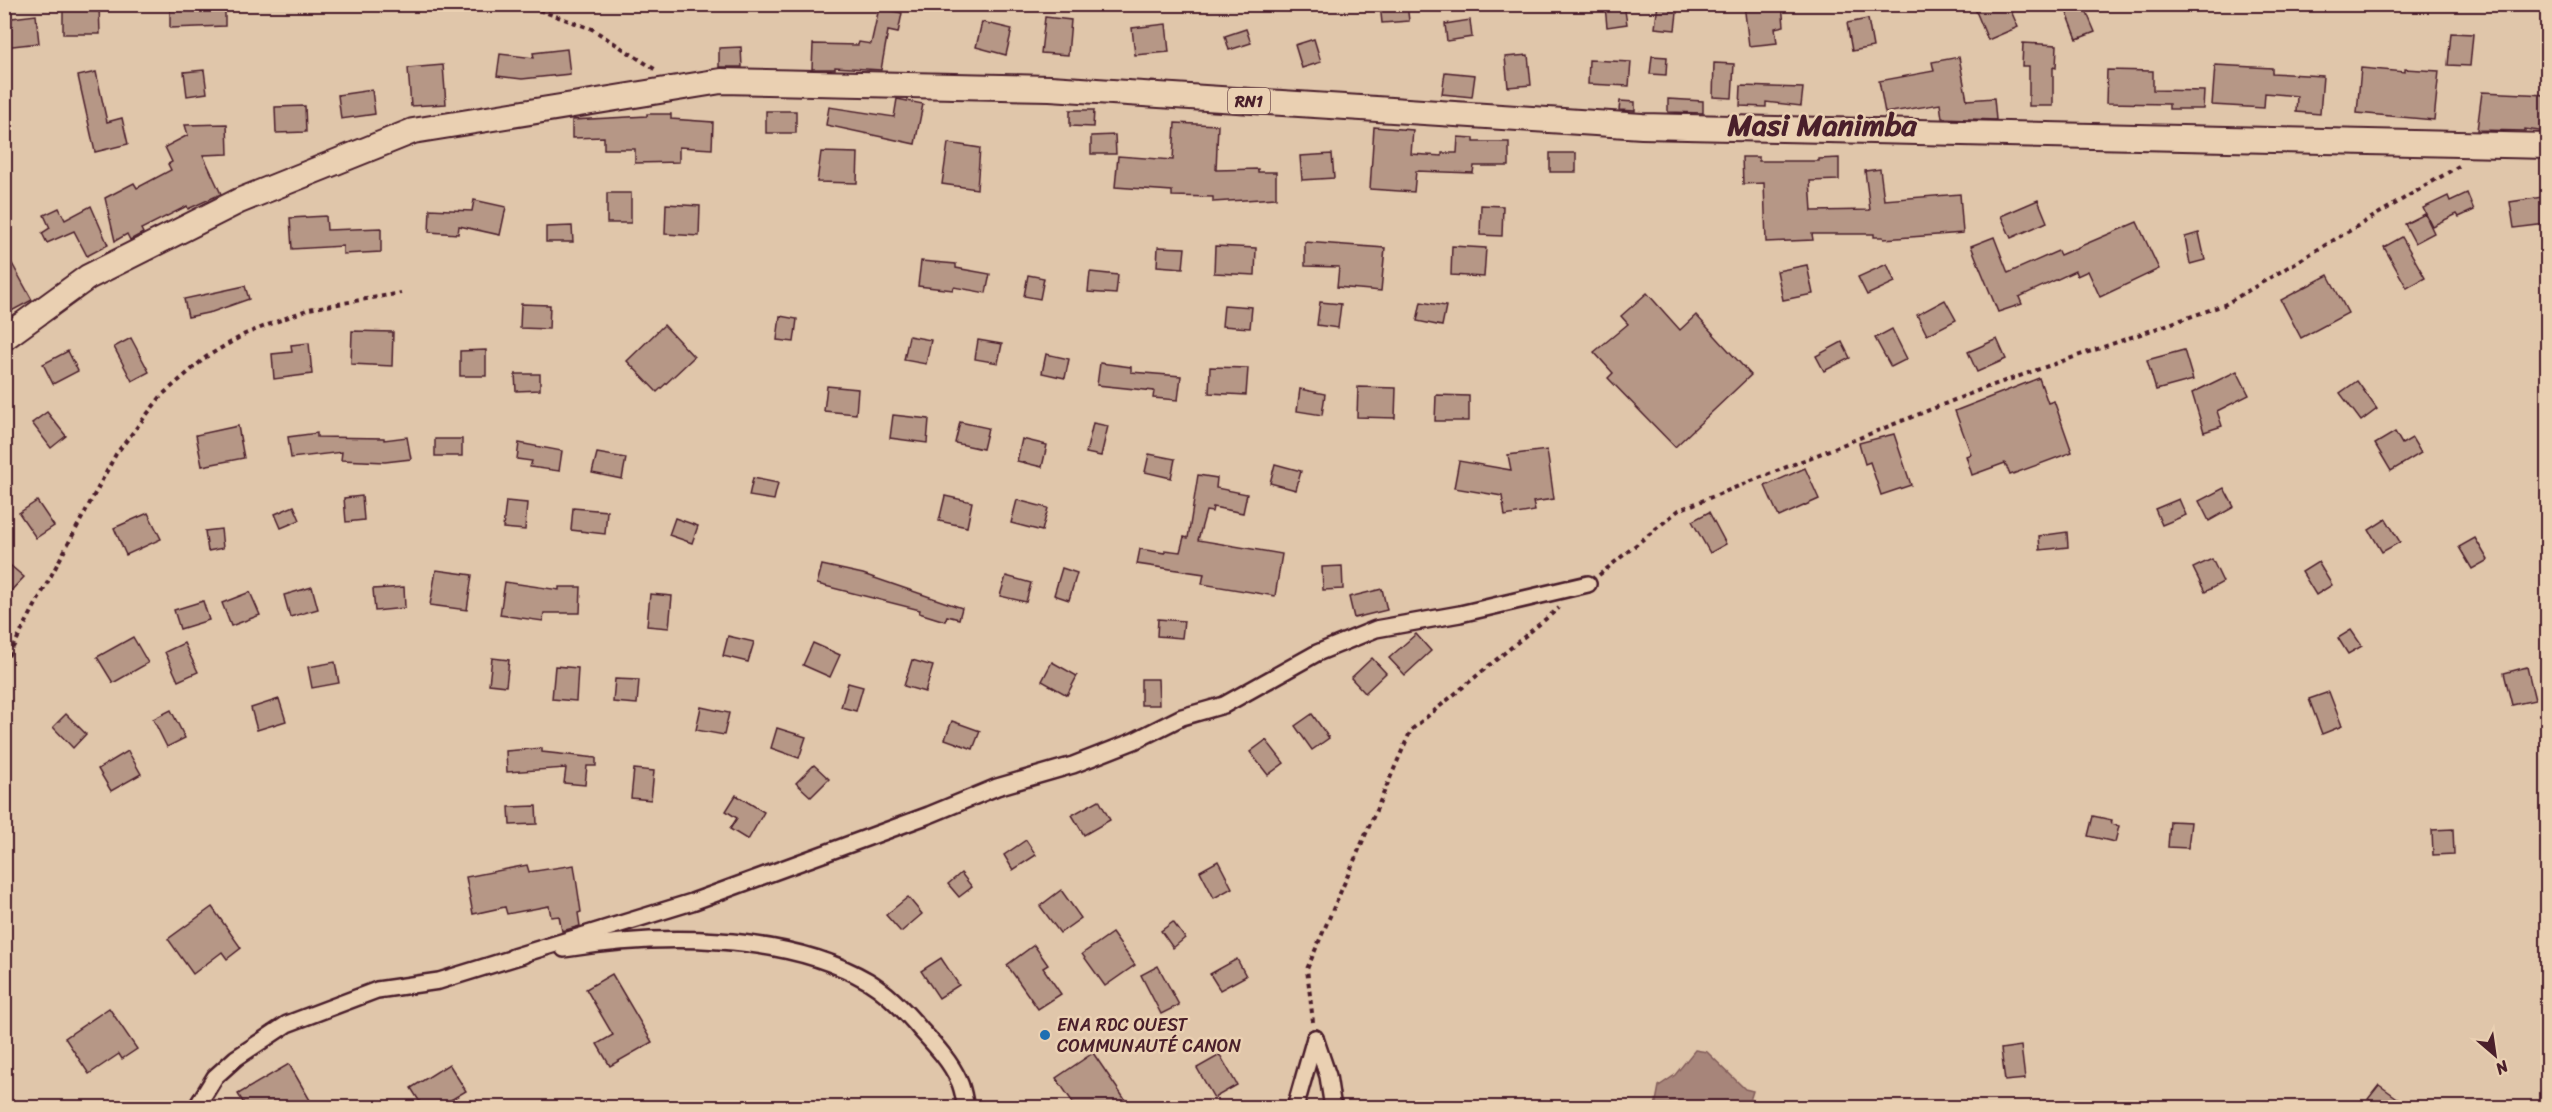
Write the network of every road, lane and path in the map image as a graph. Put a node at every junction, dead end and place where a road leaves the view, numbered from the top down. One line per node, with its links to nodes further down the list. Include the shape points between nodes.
1 (522, 4): 2 (path, via 592,29)
2 (664, 74)
3 (2547, 146): 6 (highway, RN1, via 1642,126 1050,88 721,81 413,131 239,201 88,277)
4 (2463, 164): 7 (path, via 2224,305 1982,388 1679,510)
5 (400, 294): 9 (path, via 309,309 245,334 206,357 162,395 116,454)
6 (4, 338)
7 (1588, 584): 10 (street, via 1460,614 1376,628 1317,654 1224,705 1182,717 1073,765 997,787 692,902)
8 (1562, 606): 11 (path, via 1412,730 1307,969)
9 (4, 664)
10 (513, 957): 12 (street, via 439,981 377,990 288,1024 215,1077); 13 (street, via 657,940 769,946 829,962 885,993 915,1023 960,1081)
11 (1315, 1038): 14 (street); 15 (street)
12 (196, 1107)
13 (966, 1107)
14 (1295, 1107)
15 (1333, 1107)

